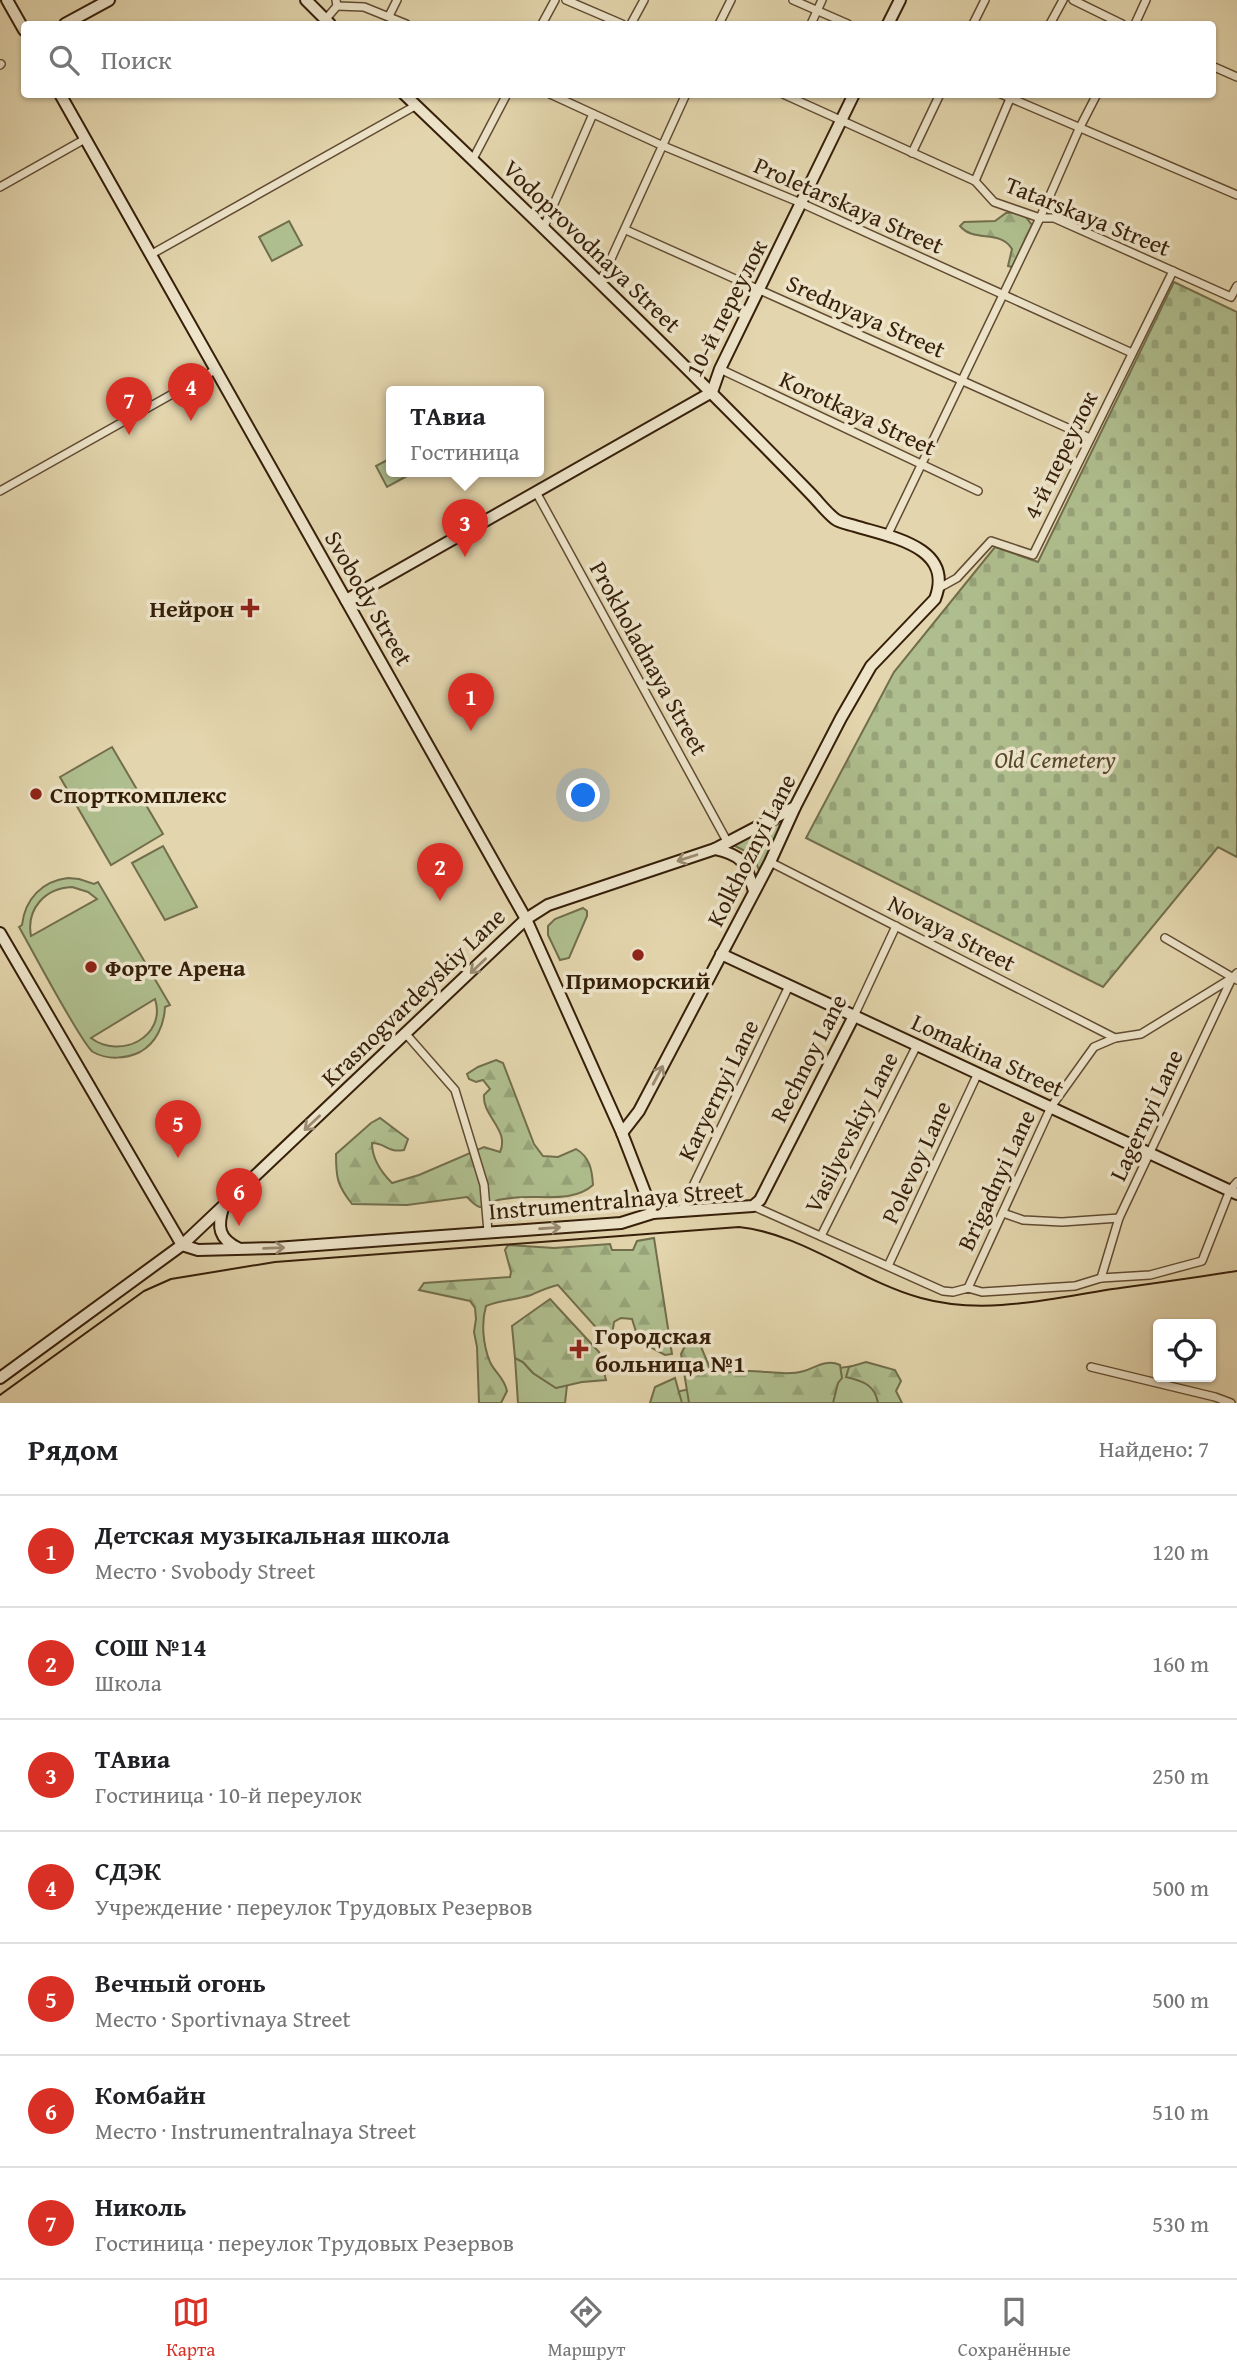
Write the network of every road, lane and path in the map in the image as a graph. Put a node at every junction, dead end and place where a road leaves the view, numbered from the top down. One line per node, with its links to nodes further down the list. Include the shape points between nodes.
1 (8, 0): 34 (main road)
2 (109, 0): 19 (main road)
3 (306, 0): 20 (main road)
4 (397, 0): 18 (street)
5 (555, 0): 23 (street)
6 (566, 0): 24 (street)
7 (644, 0): 25 (street)
8 (731, 0): 26 (street)
9 (793, 0): 17 (street)
10 (822, 0): 17 (street)
11 (900, 0): 29 (main road)
12 (985, 0): 30 (street)
13 (1063, 0): 31 (street)
14 (1073, 0): 32 (street)
15 (1146, 0): 33 (street)
16 (337, 3): 18 (street); 21 (street)
17 (817, 12): 27 (street); 28 (street)
18 (389, 16): 22 (street)
19 (70, 21)
20 (327, 21)
21 (328, 21)
22 (400, 21)
23 (544, 21)
24 (615, 21)
25 (633, 21)
26 (720, 21)
27 (812, 21)
28 (840, 21)
29 (890, 21)
30 (974, 21)
31 (1052, 21)
32 (1116, 21)
33 (1136, 21)
34 (21, 24)
35 (1216, 67): 36 (street)
36 (1237, 77)
37 (62, 98): 52 (main road, Svobody Street)
38 (408, 98): 48 (main road, Vodoprovodnaya Street)
39 (505, 98): 55 (street)
40 (559, 98): 49 (street, Proletarskaya Street)
41 (684, 98): 53 (street)
42 (792, 98): 50 (street, Tatarskaya Street)
43 (852, 98): 50 (main road, 10-й переулок)
44 (938, 98): 54 (street)
45 (1011, 98): 56 (street)
46 (1013, 98): 51 (street)
47 (1095, 98): 51 (street)
48 (415, 106): 55 (main road, Vodoprovodnaya Street); 63 (street)
49 (593, 114): 53 (street, Proletarskaya Street); 61 (street)
50 (841, 121): 54 (street, Tatarskaya Street); 59 (main road, 10-й переулок)
51 (1079, 129): 58 (street); 60 (street)
52 (85, 139): 57 (street); 63 (main road, Svobody Street)
53 (661, 145): 59 (street, Proletarskaya Street); 62 (street)
54 (912, 153): 56 (street, Tatarskaya Street)
55 (473, 159): 61 (main road, Vodoprovodnaya Street)
56 (975, 181): 60 (street, Tatarskaya Street, via 994,202)
57 (0, 187)
58 (1237, 195)
59 (801, 203): 67 (main road, 10-й переулок); 68 (street, Proletarskaya Street)
60 (1040, 218): 64 (street, Tatarskaya Street, via 1054,218); 68 (street)
61 (543, 229): 65 (main road, Vodoprovodnaya Street)
62 (626, 230): 65 (street); 67 (street, Srednyaya Street)
63 (150, 255): 71 (main road, Svobody Street)
64 (1173, 271): 66 (street, Tatarskaya Street, via 1231,297); 69 (street, 4-й переулок)
65 (600, 283): 73 (main road, Vodoprovodnaya Street)
66 (1237, 286)
67 (760, 289): 70 (main road, 10-й переулок); 72 (street, Srednyaya Street)
68 (1004, 295): 69 (street, Proletarskaya Street); 72 (street)
69 (1132, 353): 74 (street, 4-й переулок)
70 (720, 369): 73 (main road, 10-й переулок); 75 (street, Korotkaya Street)
71 (215, 370): 76 (street); 81 (main road, Svobody Street)
72 (962, 381): 74 (street, Srednyaya Street); 75 (street)
73 (712, 392): 78 (main road, 10-й переулок); 79 (main road, Vodoprovodnaya Street, via 836,520)
74 (1090, 438): 80 (street, 4-й переулок, via 1033,555 991,541 957,578)
75 (922, 464): 77 (street, Korotkaya Street); 79 (street)
76 (0, 491)
77 (978, 491)
78 (536, 492): 81 (main road, 10-й переулок); 83 (street, Prokholadnaya Street)
79 (887, 536): 80 (main road, via 925,552 935,564)
80 (939, 587): 82 (main road, Kolkhoznyi Lane, via 935,599 871,666)
81 (346, 600): 87 (main road, Svobody Street)
82 (795, 807): 83 (main road, Krasnogvardeyskiy Lane); 85 (main road, Kolkhoznyi Lane)
83 (728, 843): 84 (main road, Krasnogvardeyskiy Lane)
84 (715, 849): 86 (main road, via 735,854 746,867); 87 (main road, Krasnogvardeyskiy Lane, one-way to 87, via 548,905)
85 (770, 862): 86 (main road, Kolkhoznyi Lane); 88 (street, Novaya Street)
86 (754, 891): 91 (main road, Kolkhoznyi Lane)
87 (526, 919): 95 (main road, Krasnogvardeyskiy Lane, one-way to 95); 100 (main road, Svobody Street)
88 (896, 926): 94 (street, Rechnoy Lane); 96 (street, Novaya Street)
89 (0, 933): 111 (main road)
90 (1165, 938): 92 (street)
91 (721, 954): 93 (main road, Lomakina Street); 100 (main road, Kolkhoznyi Lane, one-way to 91, via 639,1111)
92 (1235, 977): 96 (street, Brigadnyi Lane, via 1142,1034); 101 (street, Lagernyi Lane)
93 (789, 986): 94 (main road, Lomakina Street); 105 (street, Karyernyi Lane)
94 (853, 1016): 97 (main road, Lomakina Street); 104 (main road, Rechnoy Lane)
95 (406, 1034): 103 (main road, Krasnogvardeyskiy Lane, one-way to 103); 109 (street, via 456,1090 484,1185)
96 (1115, 1038): 99 (street, Brigadnyi Lane, via 1094,1047)
97 (917, 1045): 98 (main road, Lomakina Street); 110 (street, Vasilyevskiy Lane)
98 (978, 1073): 99 (main road, Lomakina Street); 113 (street, Polevoy Lane)
99 (1051, 1107): 101 (main road, Lomakina Street); 107 (street, Brigadnyi Lane)
100 (622, 1133): 106 (main road, Svobody Street)
101 (1149, 1153): 102 (main road, Lomakina Street); 108 (street, Lagernyi Lane)
102 (1235, 1189): 114 (street, Instrumentralnaya Street, via 1202,1261 1150,1275)
103 (224, 1205): 111 (main road, Krasnogvardeyskiy Lane); 112 (main road, via 220,1234)
104 (753, 1206): 105 (main road, Instrumentralnaya Street); 110 (street, Instrumentralnaya Street)
105 (681, 1211): 106 (main road, Instrumentralnaya Street)
106 (653, 1213): 109 (main road, Instrumentralnaya Street, one-way to 106, via 621,1223)
107 (1003, 1213): 108 (street, via 1023,1220 1062,1222); 115 (street, Brigadnyi Lane)
108 (1119, 1218): 114 (street, Lagernyi Lane)
109 (488, 1232): 112 (main road, Instrumentralnaya Street, one-way to 109)
110 (821, 1236): 113 (street, Instrumentralnaya Street)
111 (182, 1245): 112 (main road, Instrumentralnaya Street, via 198,1250); 117 (main road, Krasnogvardeyskiy Lane)
112 (240, 1249)
113 (888, 1266): 115 (street, Instrumentralnaya Street, via 943,1291)
114 (1101, 1278): 115 (street, Instrumentralnaya Street, via 1031,1290 982,1292)
115 (968, 1288)
116 (1091, 1367): 118 (street)
117 (0, 1378)
118 (1234, 1402)

